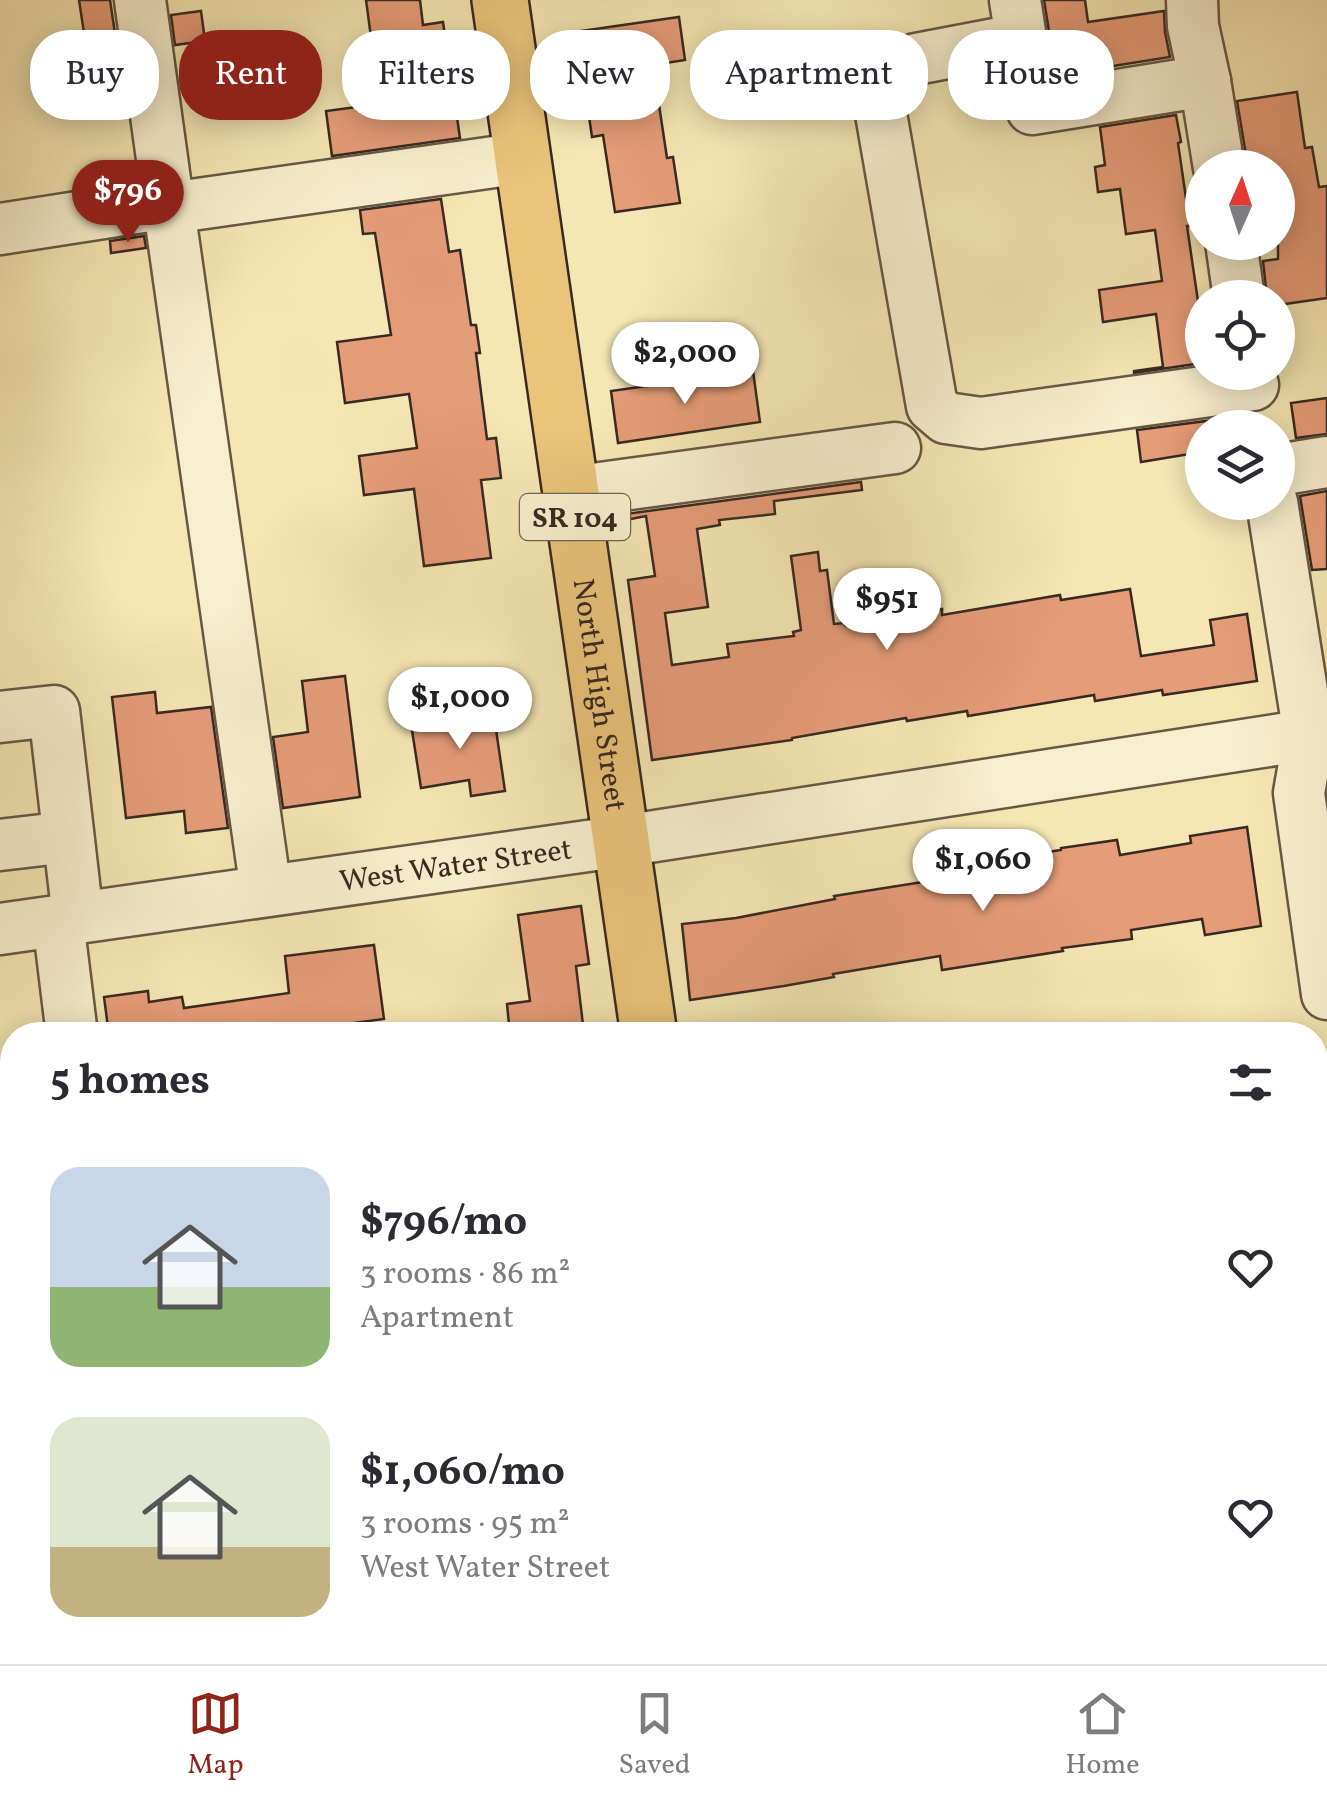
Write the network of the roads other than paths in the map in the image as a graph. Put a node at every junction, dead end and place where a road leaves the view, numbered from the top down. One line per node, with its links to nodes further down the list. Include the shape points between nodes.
1 (140, 0): 8 (street)
2 (500, 0): 7 (main road, North High Street / SR 104)
3 (1192, 0): 5 (street)
4 (1018, 20): 5 (street, via 1032,108); 10 (street, via 894,68 881,88 932,406 946,418 981,423)
5 (1205, 82): 6 (street)
6 (1216, 150)
7 (523, 158): 8 (street); 14 (main road, North High Street / SR 104)
8 (169, 210): 9 (street); 21 (street)
9 (0, 229)
10 (1255, 395)
11 (895, 448): 14 (street)
12 (1327, 462): 13 (street)
13 (1295, 467)
14 (572, 492): 19 (main road, North High Street / SR 104)
15 (1276, 520): 17 (street)
16 (0, 717): 18 (street, via 54,710)
17 (1318, 734): 19 (street, West Water Street); 24 (street, via 1299,793)
18 (68, 837): 20 (street); 22 (street)
19 (622, 841): 21 (street, West Water Street); 26 (main road, North High Street / SR 104)
20 (0, 845)
21 (266, 891): 22 (street, West Water Street)
22 (68, 920): 23 (street, West Water Street); 25 (street)
23 (0, 930)
24 (1327, 994)
25 (72, 1022)
26 (647, 1022)

